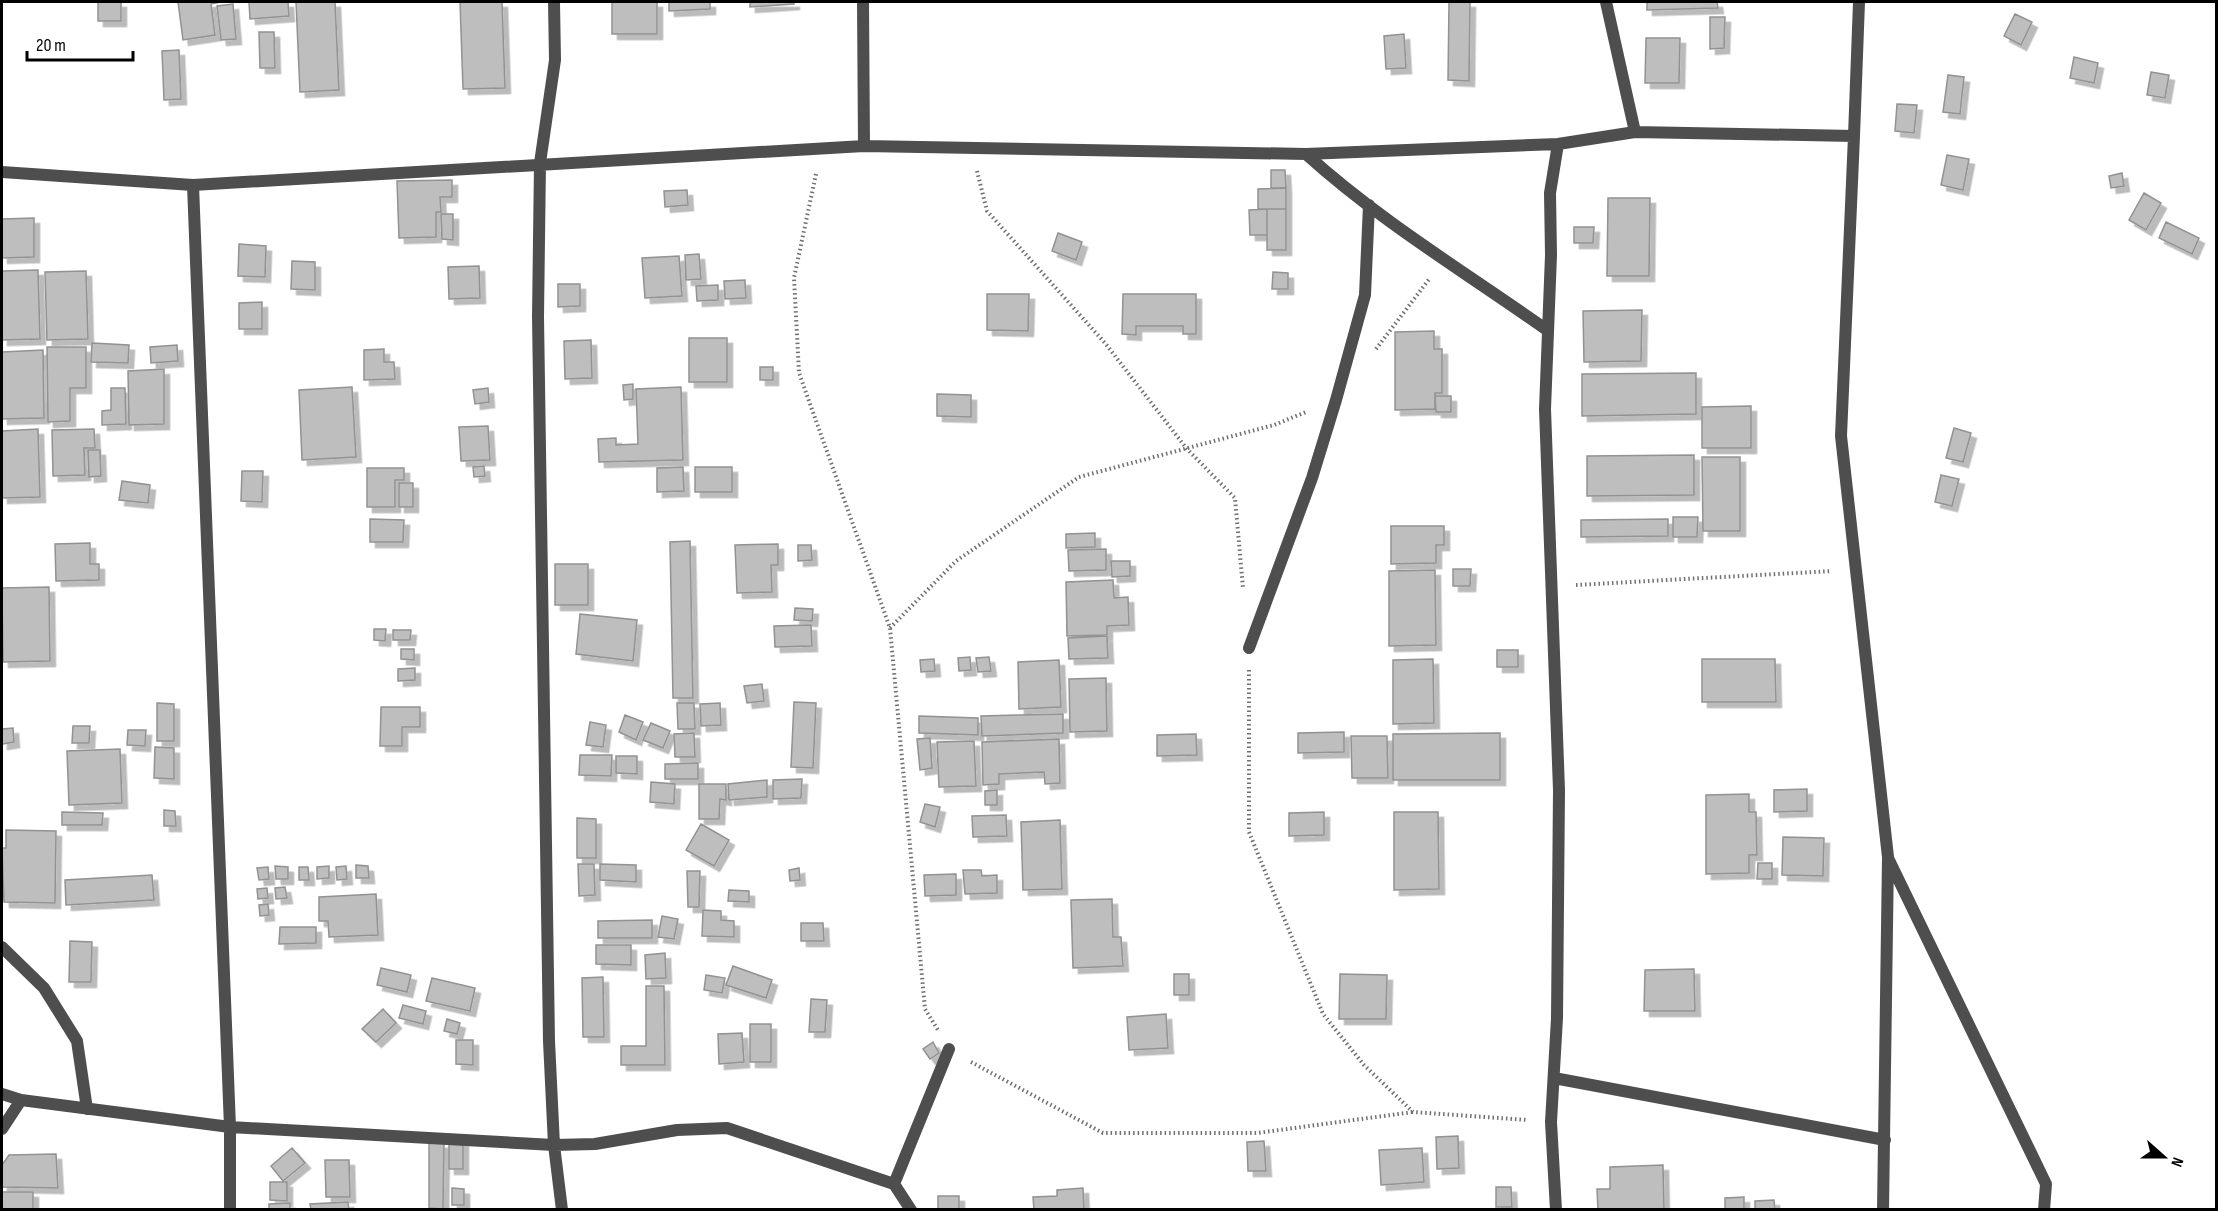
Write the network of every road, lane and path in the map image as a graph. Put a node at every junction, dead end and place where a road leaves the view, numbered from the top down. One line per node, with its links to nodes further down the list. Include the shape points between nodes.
1 (554, 2): 12 (street, via 555,60)
2 (863, 2): 8 (street)
3 (1606, 2): 5 (street)
4 (1859, 2): 6 (street)
5 (1635, 132): 6 (street); 7 (street)
6 (1854, 136): 21 (street, via 1841,436)
7 (1558, 144): 11 (street); 17 (street, via 1550,193)
8 (864, 146): 9 (street); 10 (street)
9 (821, 149): 12 (street); 24 (path, via 794,278 799,373)
10 (972, 150): 11 (street); 20 (path, via 987,211 1105,343)
11 (1306, 154): 15 (street)
12 (540, 163): 14 (street); 38 (street, via 538,317 548,993)
13 (2, 172): 14 (street)
14 (193, 185): 35 (street)
15 (1369, 205): 16 (street); 19 (street, via 1365,295)
16 (1443, 261): 17 (street); 18 (path)
17 (1547, 330): 22 (street, via 1545,409)
18 (1371, 355)
19 (1336, 400): 20 (path, via 1274,425); 25 (street, via 1312,478)
20 (1187, 449): 23 (path, via 1236,498); 24 (path, via 1079,477 956,561)
21 (1857, 570): 22 (path); 26 (street)
22 (1551, 586): 29 (street, via 1559,790)
23 (1244, 590)
24 (890, 628): 28 (path, via 925,1009)
25 (1249, 648): 33 (path, via 1249,832 1323,1014 1364,1065)
26 (1888, 857): 37 (street); 45 (street, via 2046,1184)
27 (2, 948): 32 (street, via 44,988 77,1041)
28 (949, 1048): 33 (path, via 1102,1133 1257,1133); 39 (street)
29 (1554, 1078): 34 (street); 37 (street)
30 (2, 1094): 31 (street)
31 (21, 1100): 32 (street); 36 (street)
32 (87, 1109): 35 (street)
33 (1413, 1112): 34 (path)
34 (1551, 1122): 43 (street)
35 (230, 1127): 38 (street); 40 (street)
36 (2, 1129)
37 (1885, 1140): 44 (street)
38 (554, 1145): 39 (street, via 595,1144 677,1130 727,1128); 41 (street)
39 (894, 1184): 42 (street)
40 (230, 1209)
41 (562, 1209)
42 (912, 1209)
43 (1556, 1209)
44 (1883, 1209)
45 (2044, 1209)

